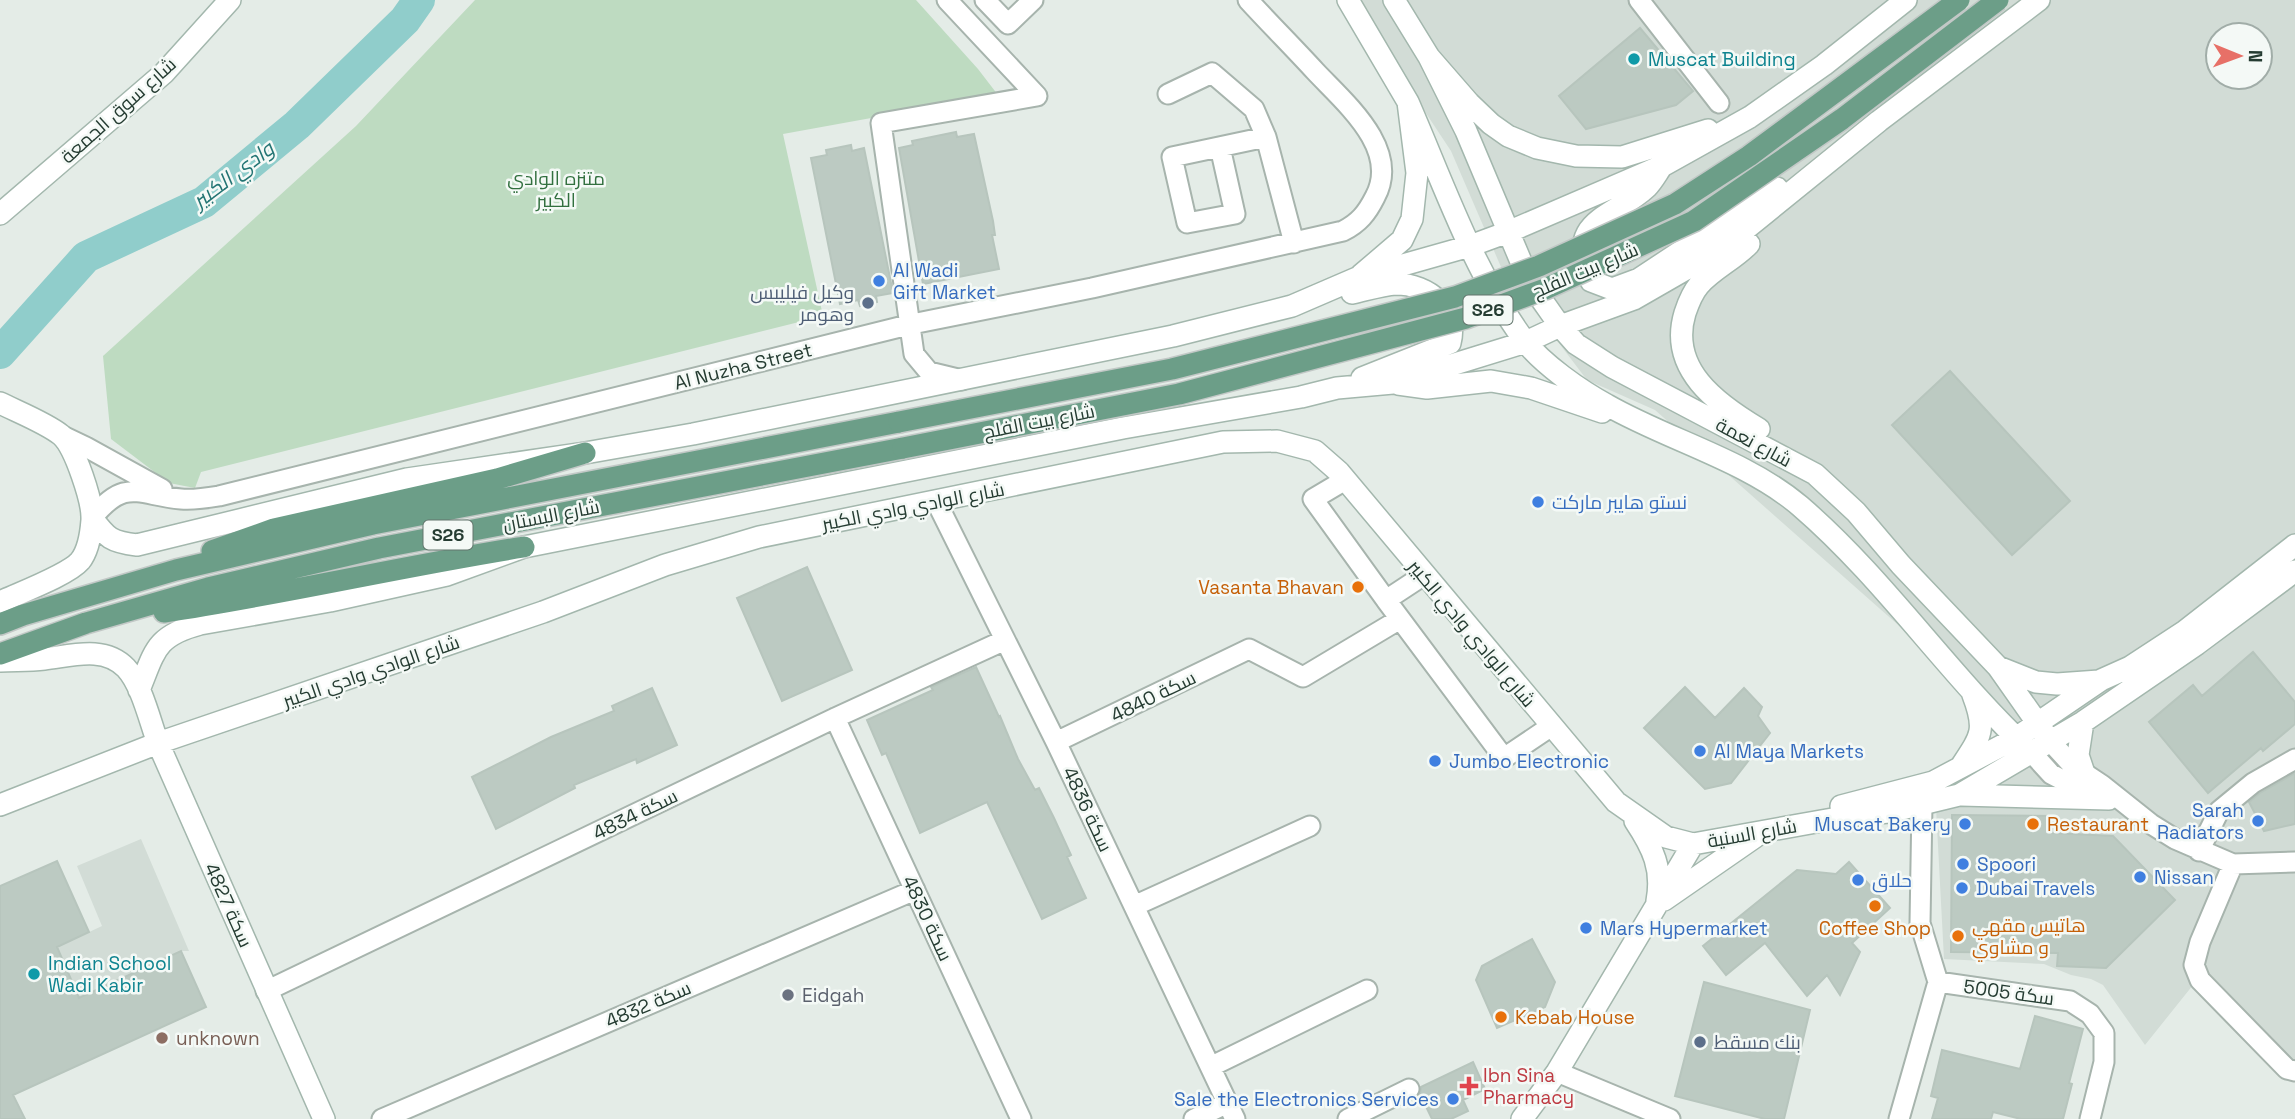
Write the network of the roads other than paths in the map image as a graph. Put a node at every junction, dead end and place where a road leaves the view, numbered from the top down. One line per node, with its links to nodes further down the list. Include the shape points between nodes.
1 (230, 0): 24 (street, شارع سوق الجمعة, via 164,73)
2 (947, 0): 30 (street, via 1038,96 881,123)
3 (985, 0): 4 (street, via 1008,24)
4 (1033, 0)
5 (1248, 0): 26 (street, Al Nuzha Street, via 1357,116 1375,142 1382,169 1382,184 1356,225)
6 (1348, 0): 16 (street, شارع نعمة)
7 (1394, 0): 14 (street)
8 (1639, 0): 17 (street)
9 (1906, 0): 13 (street)
10 (1959, 0): 37 (main road, شارع بيت الفلج / S26, bridge, via 1749,156 1675,204 1539,266 1455,297 1172,369)
11 (1998, 0): 40 (main road, شارع بيت الفلج / S26, bridge, via 1842,119 1694,222 1545,289 1466,318 1179,394)
12 (2039, 0): 21 (street)
13 (1882, 10): 18 (street, via 1824,65)
14 (1429, 57): 18 (street, via 1469,103 1508,136 1576,156 1622,157); 25 (street, شارع نعمة)
15 (1168, 94): 19 (street, via 1212,74 1254,109)
16 (1408, 102): 27 (street, شارع نعمة); 28 (street, via 1417,173 1412,219 1402,240)
17 (1719, 103)
18 (1749, 117): 22 (street)
19 (1266, 137): 20 (street); 26 (street)
20 (1220, 147)
21 (1829, 161): 22 (street, via 1781,185 1639,279 1612,289 1591,281 1582,250 1590,225 1647,187); 23 (street)
22 (1664, 165): 25 (street)
23 (1774, 206): 31 (street, via 1721,249 1634,299); 42 (street, via 1748,246 1699,285 1681,325 1680,346 1693,375 1727,410 1776,439)
24 (0, 214)
25 (1508, 232): 27 (street); 31 (street, شارع نعمة, via 1530,284)
26 (1293, 243): 30 (street, Al Nuzha Street)
27 (1470, 246): 28 (street); 32 (street, شارع نعمة)
28 (1357, 278): 29 (street)
29 (1292, 306): 33 (street); 35 (street, via 1394,284 1414,286 1435,296 1447,310 1453,332 1450,343)
30 (912, 324): 33 (street, via 914,354 929,372); 44 (street, Al Nuzha Street, via 219,496)
31 (1560, 326): 32 (street); 42 (street, شارع نعمة, via 1576,344 1612,367)
32 (1525, 342): 34 (street); 38 (street, شارع نعمة, via 1575,386)
33 (963, 380): 41 (street)
34 (1393, 383): 35 (street); 38 (street, via 1427,388 1491,381 1531,388)
35 (1337, 388): 48 (street)
36 (0, 403): 39 (street)
37 (899, 422): 49 (main road, شارع البستان / S26, via 373,524)
38 (1646, 425): 62 (street, شارع نعمة, via 1752,474 1798,505 1878,583)
39 (63, 436): 44 (street); 46 (street, via 86,488)
40 (903, 448): 56 (main road, شارع البستان / S26, via 379,548 208,588)
41 (585, 453): 46 (street, via 407,479 137,545 105,536); 49 (main road, via 497,479 274,529 221,546)
42 (1815, 474): 60 (street, شارع نعمة, via 1856,512)
43 (1345, 480): 45 (street, شارع الوادي وادي الكبير, via 1315,451 1277,441 1223,442); 51 (street, شارع الوادي وادي الكبير); 52 (street, via 1313,499)
44 (181, 499): 46 (street, Al Nuzha Street, via 136,490 106,501)
45 (936, 501): 57 (street, سكة 4836); 70 (street, شارع الوادي وادي الكبير, via 759,537 664,565 543,612)
46 (92, 518): 53 (street, via 88,548 80,562)
47 (2295, 545): 61 (street, شارع السنية, via 2185,631)
48 (524, 547): 56 (main road); 63 (street, via 447,575 179,630 156,649)
49 (176, 570): 55 (main road, شارع البستان / S26)
50 (2295, 571): 65 (street, شارع السنية)
51 (1424, 575): 52 (street); 66 (street, شارع الوادي وادي الكبير)
52 (1386, 600): 54 (street)
53 (0, 603)
54 (1400, 619): 66 (street, via 1504,758); 69 (street, سكة 4840, via 1303,677 1249,649)
55 (0, 624)
56 (86, 624): 58 (main road, شارع البستان / S26)
57 (1005, 639): 64 (street, سكة 4834); 69 (street, سكة 4836)
58 (0, 654)
59 (0, 661): 63 (street, سكة 4827, via 89,652 110,657 126,668)
60 (1998, 667): 61 (street, via 2036,682); 67 (street, شارع نعمة)
61 (2101, 680): 67 (street, شارع السنية)
62 (1969, 687): 68 (street, شارع نعمة); 73 (street, via 1982,718 1978,742)
63 (139, 690): 70 (street, سكة 4827)
64 (835, 718): 87 (street, سكة 4830); 92 (street, سكة 4834)
65 (2083, 722): 67 (street, شارع السنية); 74 (street, via 2078,755)
66 (1550, 726): 80 (street, شارع الوادي وادي الكبير)
67 (2044, 733): 68 (street, شارع السنية); 71 (street, شارع السنية); 74 (street, شارع نعمة)
68 (2016, 738): 71 (street, شارع نعمة); 73 (street, شارع السنية)
69 (1056, 742): 89 (street, سكة 4836)
70 (158, 743): 78 (street, شارع الوادي وادي الكبير); 92 (street, سكة 4827)
71 (2032, 754): 75 (street, شارع السنية); 76 (street, شارع نعمة, via 2051,774)
72 (2295, 759): 84 (street, via 2253,783 2219,811)
73 (1958, 770): 83 (street, شارع السنية, via 1908,789)
74 (2084, 774): 79 (street, شارع نعمة)
75 (1959, 795): 76 (street); 77 (street, شارع السنية)
76 (2109, 799): 79 (street, شارع نعمة)
77 (1922, 804): 82 (street, شارع السنية); 90 (street, سكة 5005, via 1920,923)
78 (0, 805)
79 (2130, 805): 84 (street, شارع نعمة, via 2151,824)
80 (1630, 813): 83 (street, شارع الوادي وادي الكبير, via 1666,837); 88 (street, via 1658,867)
81 (1310, 826): 89 (street)
82 (1763, 831): 83 (street, شارع السنية); 88 (street)
83 (1693, 844): 88 (street)
84 (2199, 851): 86 (street, شارع نعمة)
85 (2295, 862): 86 (street, شارع نعمة)
86 (2233, 864): 94 (street, via 2194,965 2200,980 2287,1069)
87 (915, 890): 99 (street, سكة 4832); 100 (street, سكة 4830)
88 (1656, 905): 95 (street)
89 (1134, 906): 93 (street, سكة 4836)
90 (1938, 982): 105 (street, سكة 5005); 106 (street, سكة 5005, via 2070,1000 2091,1014 2104,1032 2104,1062)
91 (1367, 990): 93 (street)
92 (266, 991): 98 (street, سكة 4827)
93 (1212, 1066): 97 (street, سكة 4836)
94 (2295, 1071)
95 (1557, 1072): 103 (street); 104 (street)
96 (1409, 1089): 102 (street)
97 (1231, 1111): 101 (street)
98 (324, 1119)
99 (382, 1119)
100 (1021, 1119)
101 (1194, 1119)
102 (1348, 1119)
103 (1522, 1119)
104 (1670, 1119)
105 (1899, 1119)
106 (2090, 1119)

